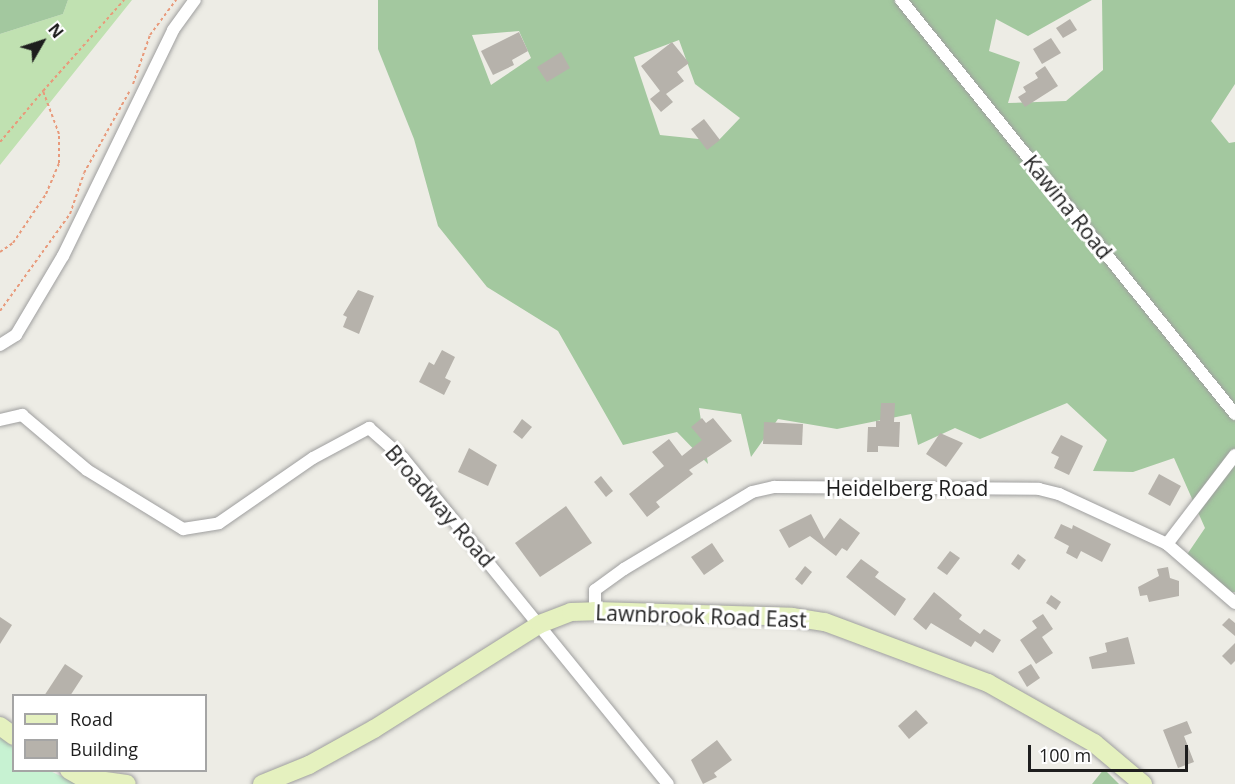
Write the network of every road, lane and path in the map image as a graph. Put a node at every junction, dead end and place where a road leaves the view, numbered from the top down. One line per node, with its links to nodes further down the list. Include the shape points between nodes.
1 (124, 0): 5 (path)
2 (176, 0): 8 (path, via 150,35 133,86 84,173 70,214)
3 (195, 0): 9 (street, via 168,40 63,256 16,335)
4 (901, 0): 10 (street, Kawina Road)
5 (43, 91): 6 (path); 7 (path, via 59,134 59,163 46,194 13,243)
6 (0, 142)
7 (0, 252)
8 (0, 311)
9 (0, 345)
10 (1235, 414)
11 (0, 420): 16 (street, Broadway Road, via 22,415 87,470 183,529 219,523 314,458 369,428 403,458)
12 (1235, 455): 13 (street)
13 (1167, 544): 14 (street, Heidelberg Road); 15 (street, Heidelberg Road, via 1039,489 774,487 752,492 624,569 595,590)
14 (1235, 603)
15 (595, 611): 16 (street, Lawnbrook Road East, via 571,612); 21 (street, Lawnbrook Road East, via 781,616 825,622 988,683 1094,743)
16 (540, 624): 19 (street, Lawnbrook Road East, via 374,729 309,765); 20 (street, Broadway Road)
17 (71, 772): 18 (street, via 83,778)
18 (127, 784)
19 (262, 784)
20 (668, 784)
21 (1143, 784)

